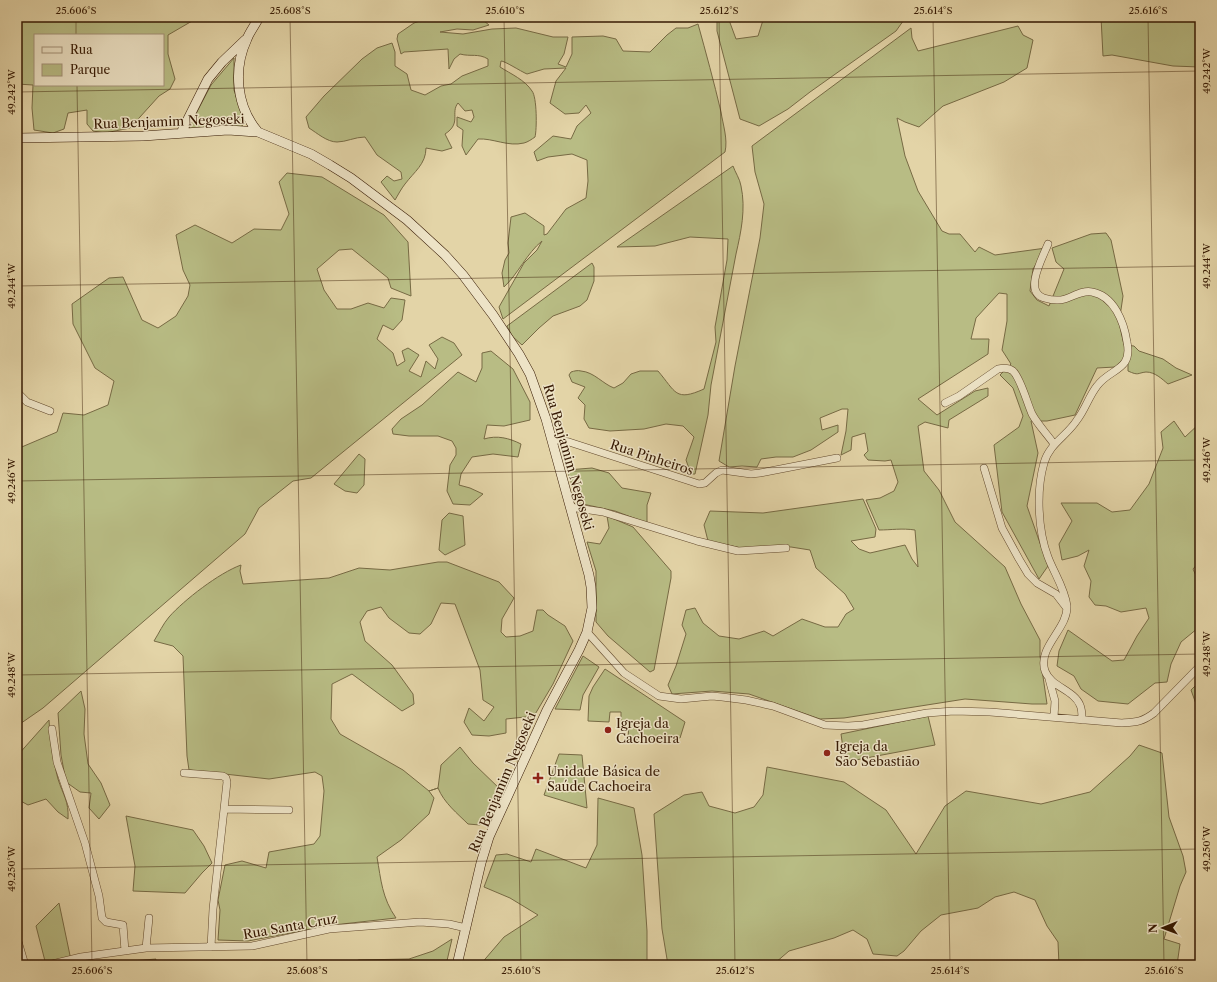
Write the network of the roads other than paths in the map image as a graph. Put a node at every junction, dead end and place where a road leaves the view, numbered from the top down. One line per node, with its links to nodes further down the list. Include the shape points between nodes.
1 (260, 17): 2 (main road)
2 (247, 38): 3 (main road, via 239,62 240,92 246,115); 4 (main road, via 208,79)
3 (258, 132): 4 (main road, Rua Benjamim Negoseki, via 228,130); 10 (main road, Rua Benjamim Negoseki, via 311,154 351,178 407,220 445,255 479,296 519,354 537,391)
4 (181, 133): 5 (main road, Rua Benjamim Negoseki)
5 (17, 138)
6 (1048, 244): 11 (street, via 1035,277 1035,292 1055,300 1082,293 1092,292 1100,295 1109,301 1119,315 1128,342 1127,360 1122,367 1098,384 1076,422)
7 (17, 392): 9 (street, via 27,402)
8 (945, 403): 11 (street, via 960,396 998,369 1009,369 1018,377 1032,414)
9 (50, 411)
10 (552, 439): 12 (street, Rua Pinheiros, via 569,442 699,484 722,470 751,474); 14 (main road, Rua Benjamim Negoseki)
11 (1054, 444): 16 (street, via 1048,452 1041,477 1040,515 1045,548 1063,591)
12 (837, 458)
13 (984, 468): 16 (street, via 1002,528 1019,559 1028,574 1056,594)
14 (570, 507): 15 (street, via 603,512 738,551); 17 (main road, Rua Benjamim Negoseki, via 591,587 592,608)
15 (786, 548)
16 (1067, 608): 19 (street, via 1045,655 1045,670)
17 (587, 632): 20 (street, via 624,673 659,696 680,699 722,696 746,700 784,710 816,723 836,726 863,725 939,711); 27 (main road, Rua Benjamim Negoseki, via 547,710 490,837 481,863)
18 (1200, 666): 21 (street, via 1145,719 1122,723)
19 (1048, 676): 20 (street, via 1055,701); 21 (street, via 1076,699 1080,705)
20 (1054, 717): 21 (street)
21 (1082, 720)
22 (52, 729): 31 (street, via 57,762 85,844 102,918 106,922 123,925)
23 (184, 773): 24 (street, via 226,778)
24 (225, 809): 25 (street); 29 (street)
25 (289, 810)
26 (149, 918): 30 (street)
27 (466, 928): 29 (street, Rua Santa Cruz, via 434,922 400,923 329,929 252,946); 34 (main road, Rua Benjamim Negoseki)
28 (17, 938): 32 (street)
29 (211, 947): 30 (street, Rua Santa Cruz)
30 (146, 948): 31 (street, Rua Santa Cruz)
31 (125, 951): 33 (street, Rua Santa Cruz)
32 (25, 965)
33 (48, 965)
34 (457, 965)

